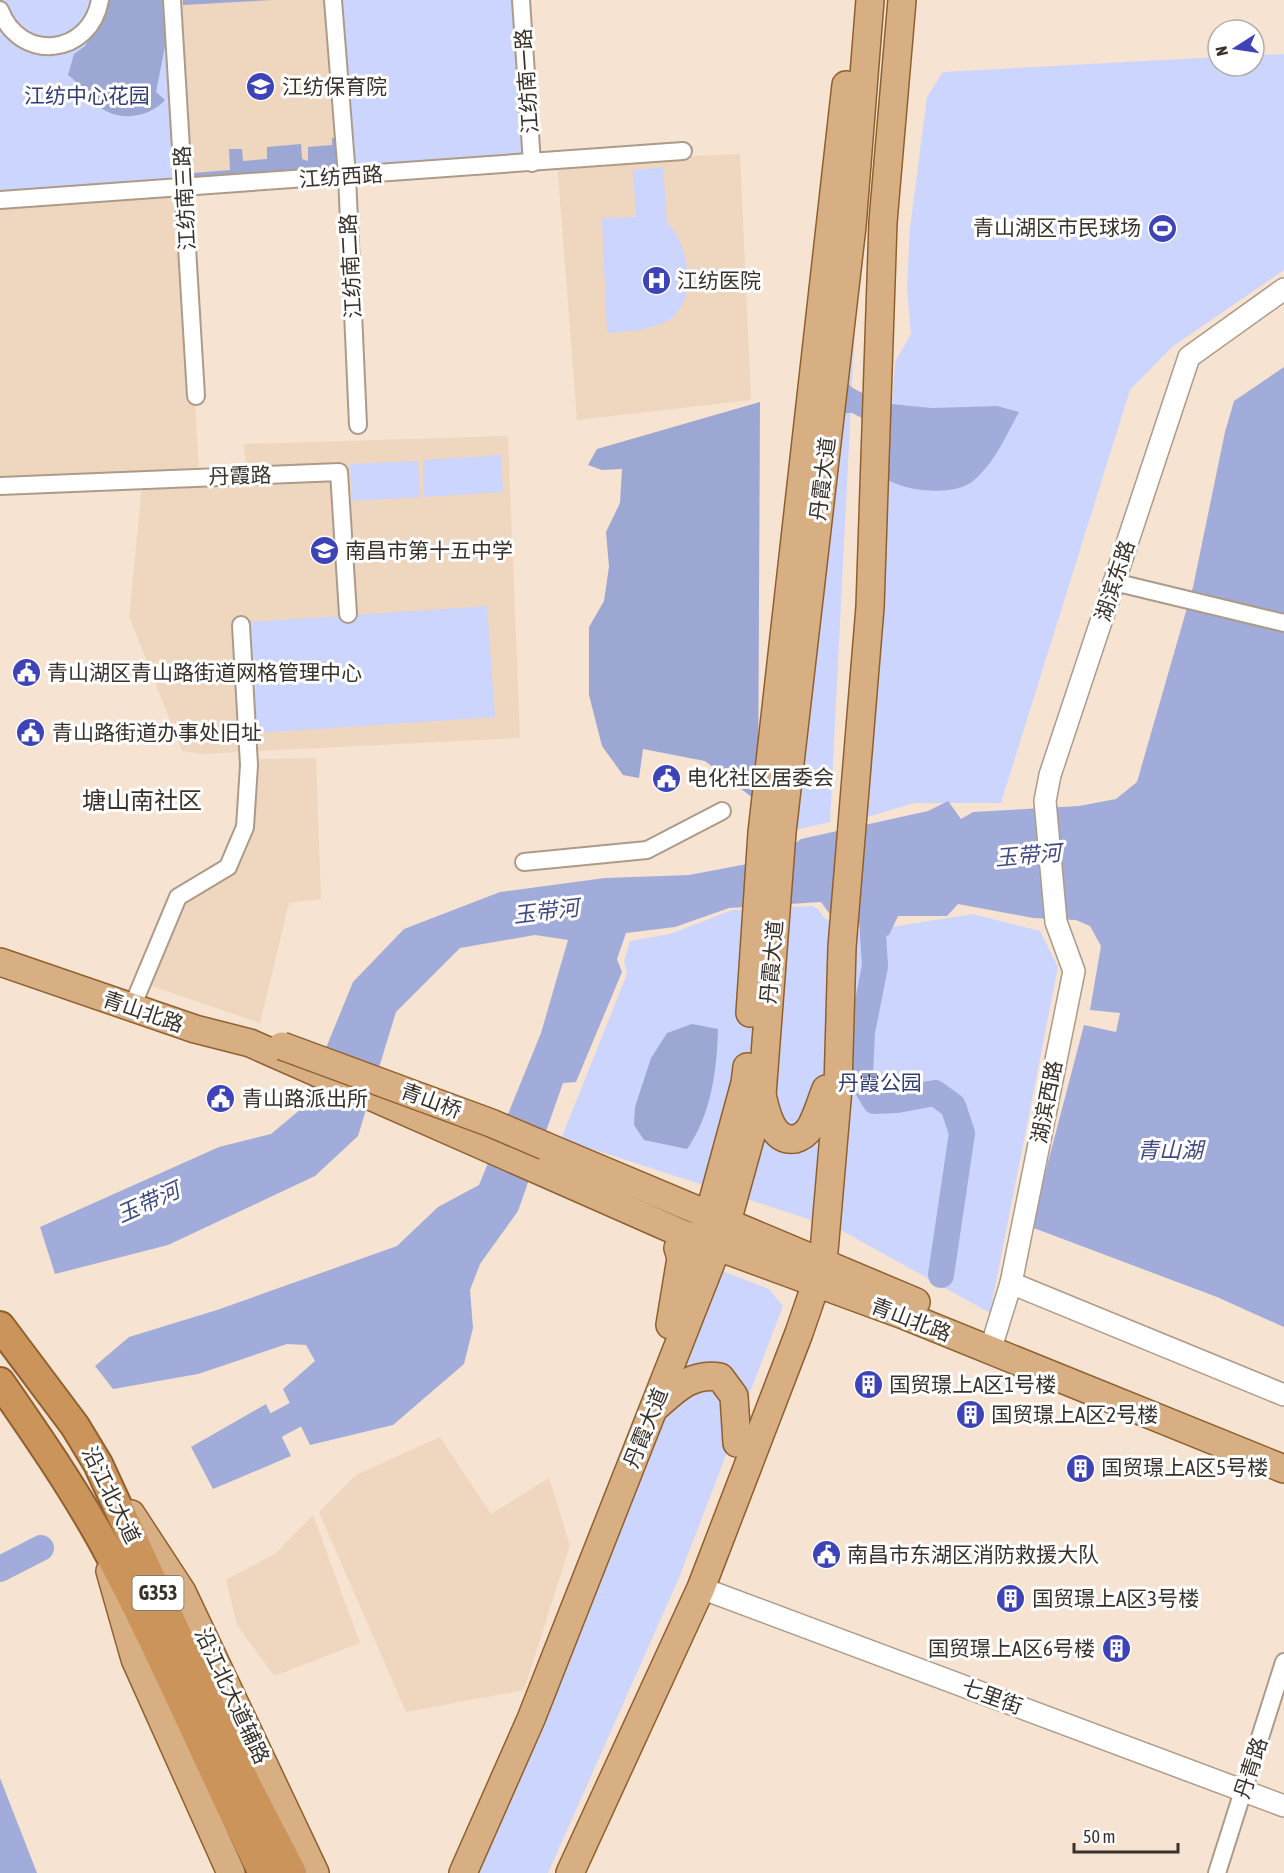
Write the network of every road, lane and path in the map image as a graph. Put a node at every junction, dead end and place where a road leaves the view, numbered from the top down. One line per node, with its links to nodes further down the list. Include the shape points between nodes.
1 (100, 0): 9 (street, via 90,27 62,45 45,47 15,34)
2 (172, 0): 13 (street, 江纺南三路)
3 (333, 0): 12 (street, 江纺南二路)
4 (521, 0): 11 (street, 江纺南一路)
5 (855, 0): 25 (main road, 丹霞大道)
6 (870, 0): 25 (main road, 丹霞大道, via 852,226)
7 (883, 0): 24 (main road, 丹霞大道, via 867,218)
8 (903, 0): 24 (main road, 丹霞大道, via 883,222 870,607)
9 (0, 10)
10 (683, 151): 11 (street, 江纺西路)
11 (532, 163): 12 (street, 江纺西路)
12 (346, 176): 13 (street, 江纺西路); 17 (street, 江纺南二路)
13 (185, 188): 14 (street, 江纺西路); 16 (street, 江纺南三路)
14 (0, 200)
15 (1284, 289): 19 (street, 湖滨东路, via 1189,357)
16 (196, 396)
17 (358, 425)
18 (0, 486): 20 (street, 丹霞路, via 339,472)
19 (1114, 582): 21 (street); 27 (street, 湖滨东路, via 1050,775 1045,801)
20 (348, 614)
21 (1284, 623)
22 (241, 625): 32 (street, via 249,765 245,827 228,867 178,897)
23 (722, 811): 26 (street, via 647,850)
24 (846, 822): 28 (main road, 丹霞大道)
25 (772, 833): 29 (main road, 丹霞大道)
26 (524, 862)
27 (1056, 922): 42 (street, 湖滨西路, via 1074,970)
28 (838, 926): 34 (main road, 丹霞大道); 39 (main road, 丹霞大道, via 838,1088)
29 (765, 936): 35 (main road, 丹霞大道); 36 (main road, 丹霞大道, via 746,1083)
30 (0, 947): 32 (main road, 青山北路)
31 (0, 962): 33 (main road, 青山北路, via 195,1029)
32 (137, 995): 33 (main road, 青山北路)
33 (285, 1052): 37 (main road, 青山桥, bridge, via 492,1123)
34 (826, 1089): 35 (main road, via 809,1128 803,1137 793,1139 773,1129); 41 (main road, 丹霞大道)
35 (762, 1095): 40 (main road, 丹霞大道)
36 (732, 1131): 38 (main road, via 707,1180); 40 (main road, 丹霞大道)
37 (541, 1159): 38 (main road, 青山北路)
38 (654, 1208): 40 (main road, 青山北路); 44 (main road, via 678,1246 681,1258)
39 (826, 1218): 41 (main road, 丹霞大道); 43 (main road, via 838,1256)
40 (713, 1231): 41 (main road, 青山北路); 44 (main road, 丹霞大道); 50 (main road, 丹霞大道)
41 (812, 1271): 43 (main road, 青山北路); 46 (main road, 丹霞大道); 51 (main road, 丹霞大道)
42 (1011, 1283): 47 (street, 湖滨西路); 49 (street)
43 (872, 1294): 46 (main road, via 826,1300 810,1310); 47 (main road, 青山北路)
44 (670, 1324): 64 (main road, 丹霞大道, via 523,1720)
45 (0, 1326): 53 (highway, 沿江北大道 / G353, via 75,1426)
46 (799, 1333): 56 (main road, 丹霞大道)
47 (993, 1343): 52 (main road, 青山北路); 54 (main road, 青山北路)
48 (0, 1382): 55 (highway, 沿江北大道 / G353)
49 (1284, 1395)
50 (653, 1410): 51 (main road, via 683,1383 708,1375 720,1377 734,1396); 65 (main road, 丹霞大道, via 531,1719)
51 (737, 1443): 66 (main road, 丹霞大道, via 686,1582)
52 (1284, 1451)
53 (98, 1464): 62 (highway, 沿江北大道 / G353, via 247,1786); 63 (main road, 沿江北大道辅路, via 182,1592)
54 (1284, 1469)
55 (102, 1541): 60 (main road, via 135,1659); 61 (highway, 沿江北大道 / G353, via 149,1631)
56 (701, 1588): 58 (street, 七里街); 67 (main road, 丹霞大道)
57 (1284, 1662): 58 (street, 丹青路)
58 (1244, 1791): 59 (street, 七里街); 68 (street, 丹青路)
59 (1284, 1806)
60 (231, 1873)
61 (263, 1873)
62 (292, 1873)
63 (315, 1873)
64 (458, 1873)
65 (463, 1873)
66 (558, 1873)
67 (570, 1873)
68 (1217, 1873)

